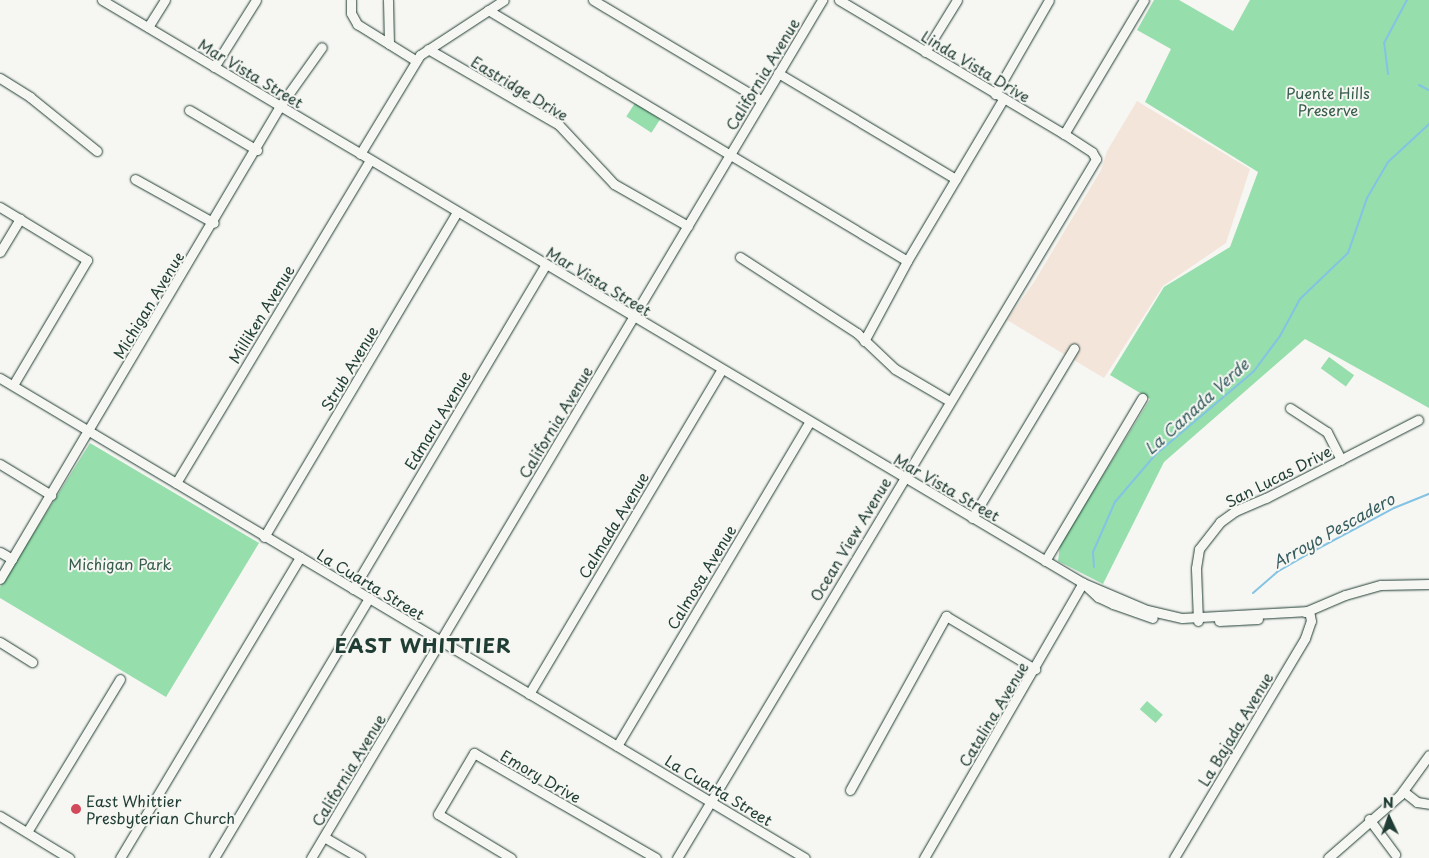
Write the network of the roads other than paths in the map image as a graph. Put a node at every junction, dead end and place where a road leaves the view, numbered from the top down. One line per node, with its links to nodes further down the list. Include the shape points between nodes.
1 (102, 0): 14 (street, Mar Vista Street)
2 (165, 0): 14 (street)
3 (256, 0): 20 (street)
4 (351, 0): 15 (street, via 353,20)
5 (388, 0): 15 (street)
6 (504, 0): 13 (street)
7 (592, 0): 25 (street)
8 (822, 0): 21 (street, California Avenue)
9 (839, 0): 18 (street, Linda Vista Drive)
10 (957, 0): 18 (street)
11 (1049, 0): 23 (street)
12 (1144, 0): 28 (street)
13 (488, 10): 17 (street); 32 (street)
14 (148, 27): 20 (street, Mar Vista Street)
15 (389, 44): 19 (street)
16 (322, 47): 26 (street, Michigan Avenue)
17 (428, 49): 19 (street); 41 (street, Eastridge Drive, via 559,125 614,184)
18 (926, 52): 23 (street, Linda Vista Drive)
19 (415, 60): 31 (street)
20 (214, 67): 26 (street, Mar Vista Street)
21 (778, 74): 25 (street, California Avenue); 36 (street)
22 (0, 78): 30 (street, via 30,97)
23 (995, 94): 24 (street, Linda Vista Drive)
24 (1004, 99): 28 (street, Linda Vista Drive); 36 (street)
25 (761, 100): 32 (street, California Avenue)
26 (280, 106): 29 (street, Michigan Avenue); 31 (street, Mar Vista Street)
27 (189, 110): 29 (street)
28 (1064, 134): 33 (street, Linda Vista Drive, via 1092,152)
29 (257, 150): 40 (street, Michigan Avenue)
30 (97, 151)
31 (360, 154): 34 (street, Mar Vista Street)
32 (730, 154): 41 (street, California Avenue); 44 (street)
33 (1096, 159): 53 (street, Ocean View Avenue)
34 (370, 160): 38 (street, Mar Vista Street); 61 (street, Milliken Avenue)
35 (135, 179): 40 (street)
36 (956, 179): 44 (street)
37 (0, 206): 39 (street)
38 (457, 212): 45 (street, Mar Vista Street); 64 (street, Strub Avenue)
39 (20, 218): 42 (street); 51 (street, via 87,260)
40 (214, 223): 57 (street, Michigan Avenue)
41 (688, 226): 46 (street, California Avenue)
42 (0, 252)
43 (740, 257): 47 (street, via 857,333)
44 (907, 260): 47 (street)
45 (545, 265): 46 (street, Mar Vista Street); 72 (street, Edmaru Avenue)
46 (632, 317): 49 (street, Mar Vista Street); 77 (street, California Avenue)
47 (864, 341): 53 (street, via 895,369)
48 (1074, 348): 63 (street)
49 (721, 370): 56 (street, Mar Vista Street); 81 (street, Calmada Avenue)
50 (0, 378): 51 (street, La Cuarta Street)
51 (13, 385): 57 (street, La Cuarta Street)
52 (1142, 398): 68 (street)
53 (948, 400): 60 (street, Ocean View Avenue)
54 (1290, 408): 58 (street, via 1327,432)
55 (1418, 420): 58 (street, San Lucas Drive)
56 (809, 422): 60 (street, Mar Vista Street); 82 (street, Calmosa Avenue)
57 (88, 432): 61 (street, La Cuarta Street); 62 (street, Michigan Avenue)
58 (1341, 460): 75 (street, San Lucas Drive, via 1235,511 1208,534 1199,550 1196,568)
59 (0, 464): 62 (street)
60 (903, 478): 63 (street, Mar Vista Street); 86 (street, Ocean View Avenue)
61 (176, 483): 64 (street, La Cuarta Street)
62 (51, 495): 67 (street, Michigan Avenue)
63 (972, 518): 68 (street, Mar Vista Street)
64 (264, 537): 66 (street, La Cuarta Street)
65 (0, 552): 67 (street)
66 (300, 558): 72 (street, La Cuarta Street); 95 (street)
67 (12, 559): 69 (street, Michigan Avenue)
68 (1045, 562): 70 (street, Mar Vista Street)
69 (0, 579)
70 (1083, 583): 75 (street, Mar Vista Street, via 1098,597 1128,611 1155,618); 79 (street, Catalina Avenue)
71 (1429, 584): 74 (street, Mar Vista Street, via 1381,585 1345,595)
72 (353, 589): 73 (street, La Cuarta Street)
73 (369, 598): 77 (street, La Cuarta Street); 96 (street)
74 (1309, 611): 75 (street, Mar Vista Street, via 1289,616); 103 (street, La Bajada Avenue, via 1311,621 1305,638)
75 (1198, 619)
76 (0, 642): 78 (street)
77 (440, 642): 81 (street, La Cuarta Street); 91 (street, California Avenue)
78 (32, 662)
79 (1035, 669): 84 (street, via 946,616); 102 (street, Catalina Avenue)
80 (120, 679): 90 (street)
81 (529, 694): 82 (street, La Cuarta Street)
82 (617, 746): 86 (street, La Cuarta Street)
83 (1429, 754): 85 (street)
84 (850, 790)
85 (1404, 791): 87 (street, via 1417,802); 89 (street)
86 (710, 800): 93 (street, La Cuarta Street); 101 (street, Ocean View Avenue)
87 (1429, 804)
88 (0, 816): 90 (street)
89 (1369, 819): 92 (street); 104 (street)
90 (27, 832): 94 (street)
91 (324, 837): 97 (street, California Avenue); 98 (street)
92 (1395, 854)
93 (802, 857)
94 (69, 858)
95 (120, 858)
96 (214, 858)
97 (311, 858)
98 (360, 858)
99 (511, 858): 100 (street, Emory Drive, via 438,814 474,753)
100 (656, 858)
101 (676, 858)
102 (924, 858)
103 (1174, 858)
104 (1328, 858)

